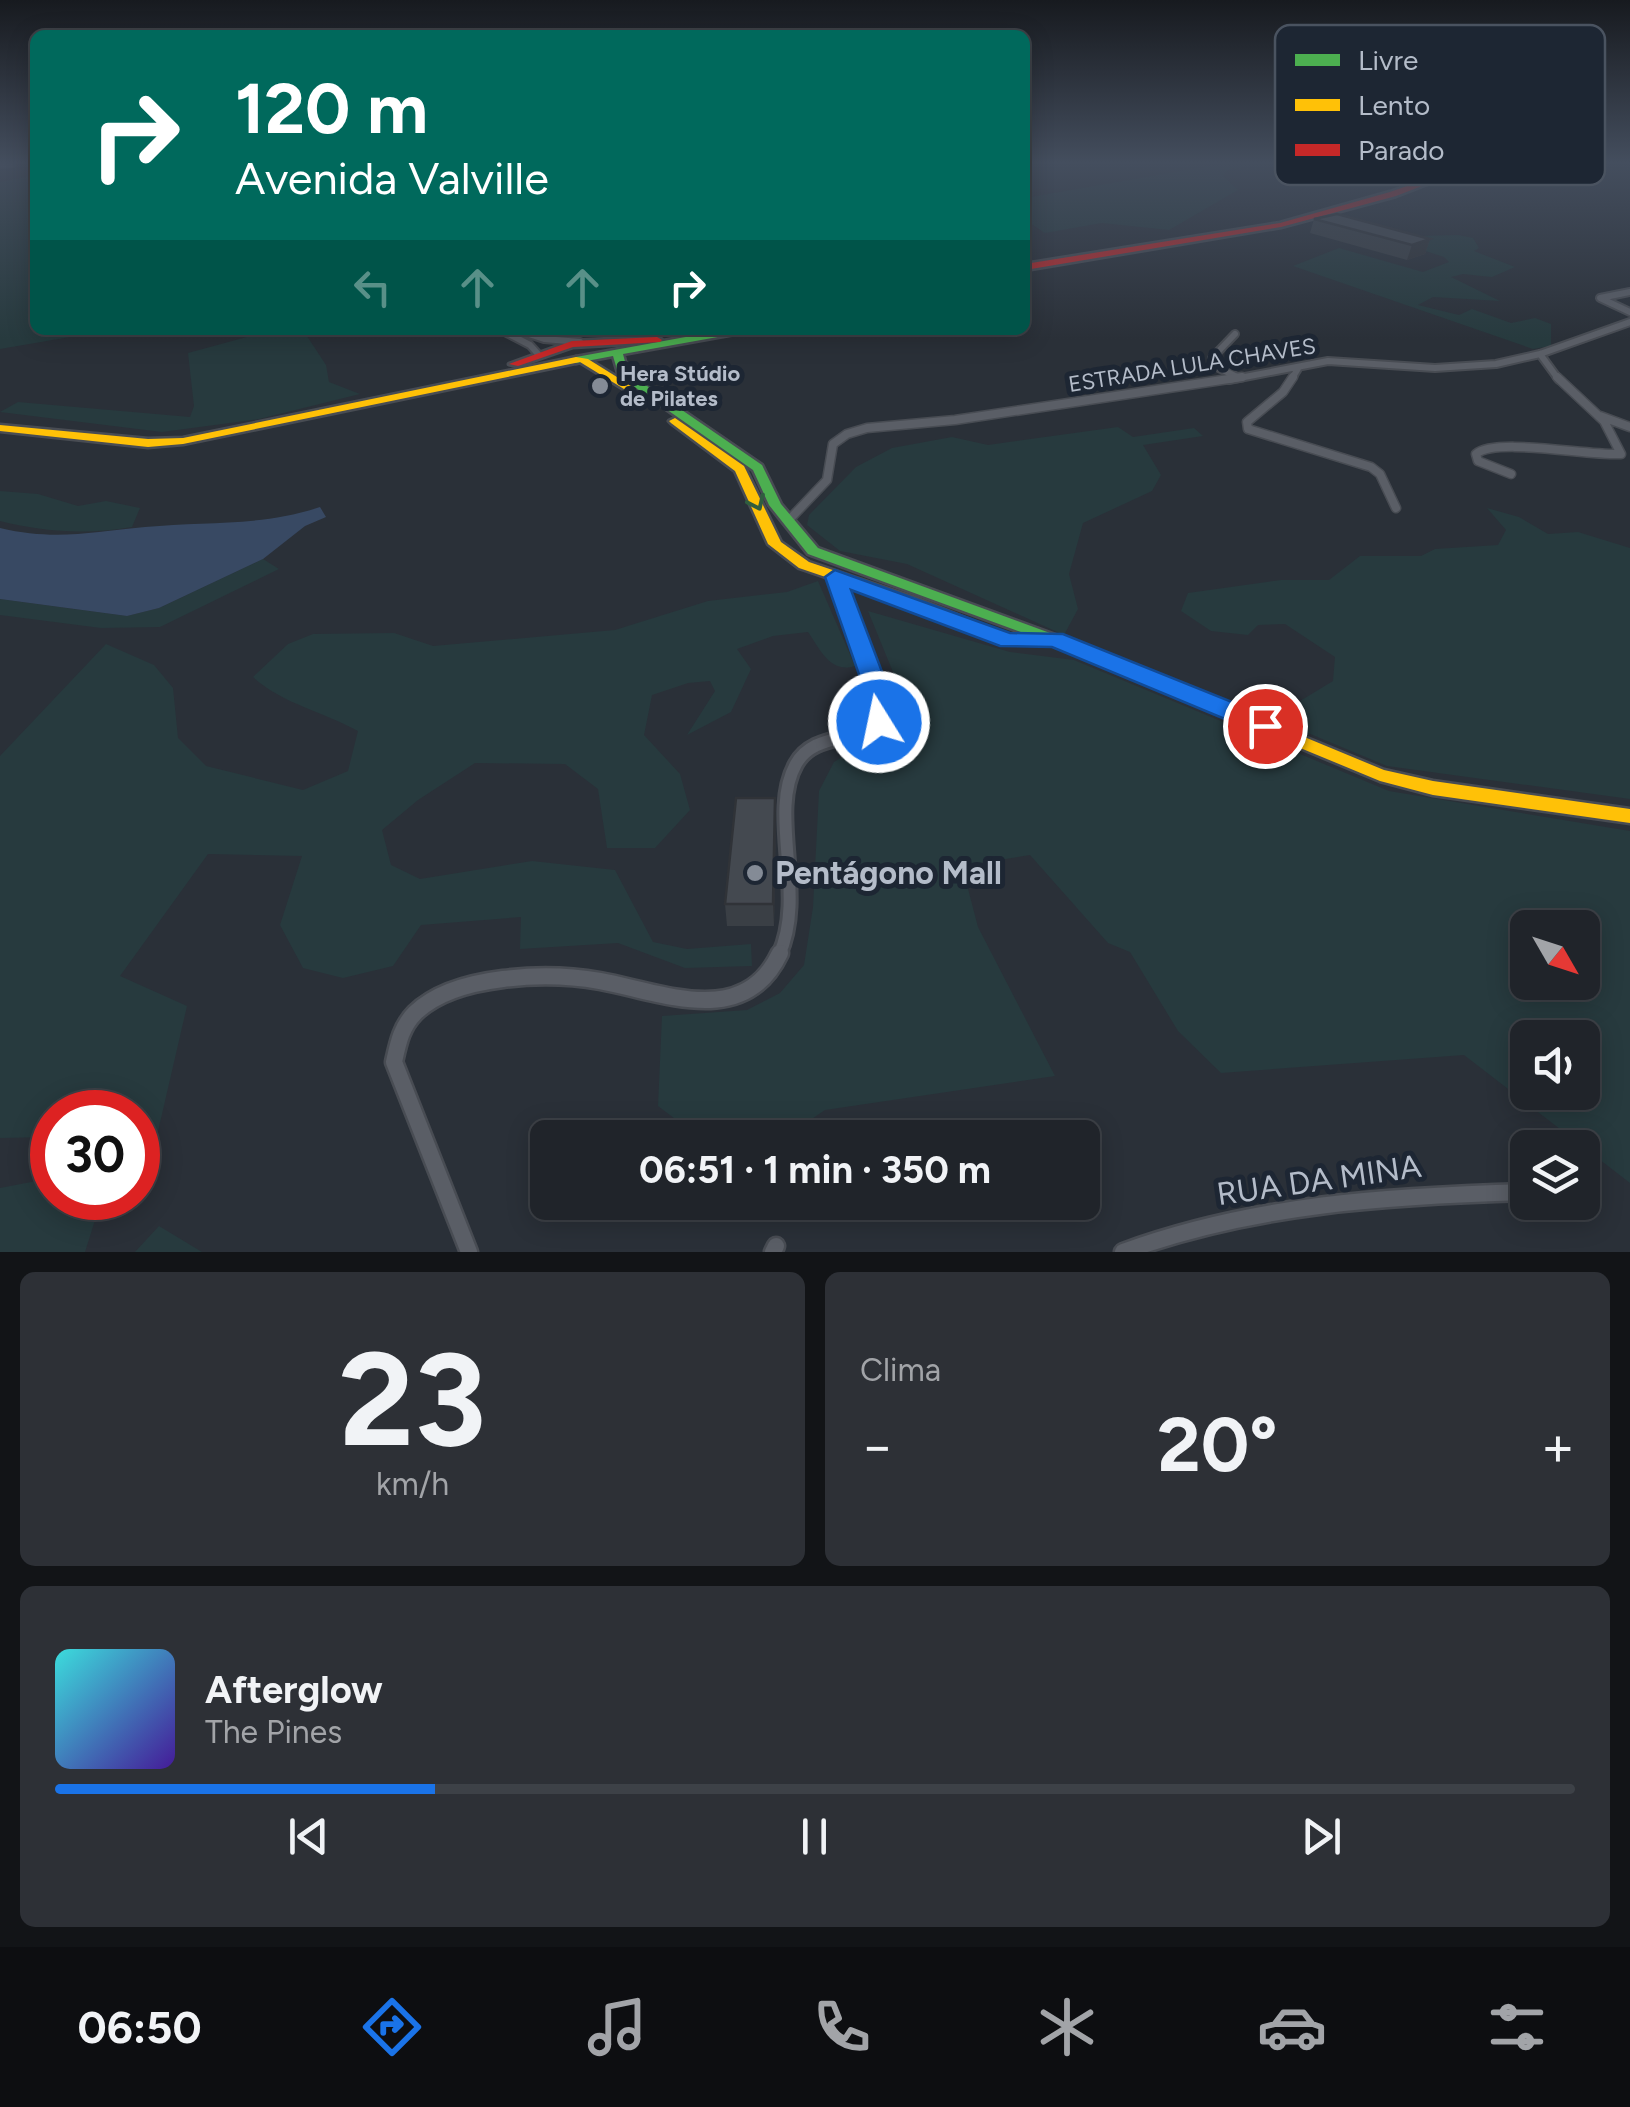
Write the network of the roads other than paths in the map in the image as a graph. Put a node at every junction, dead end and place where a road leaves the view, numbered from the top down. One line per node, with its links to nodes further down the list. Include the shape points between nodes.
1 (1288, 222): 2 (main road)
2 (1030, 266)
3 (1630, 292): 4 (street, via 1600,298)
4 (1630, 312)
5 (1630, 322): 13 (street, ESTRADA LULA CHAVES)
6 (1235, 334): 18 (street, via 1212,358)
7 (511, 335): 11 (street)
8 (529, 335): 10 (street)
9 (716, 335): 10 (main road); 12 (main road)
10 (586, 342): 11 (main road); 12 (main road, via 612,345)
11 (538, 354): 15 (main road); 17 (main road)
12 (618, 354): 14 (main road); 23 (main road, via 623,374 758,468)
13 (1540, 354): 16 (street, ESTRADA LULA CHAVES, via 1474,368 1351,360); 19 (street, via 1564,386)
14 (575, 360): 15 (main road); 28 (main road, one-way to 28, via 596,365 733,463 775,544)
15 (555, 364): 17 (main road)
16 (1299, 367): 18 (street, ESTRADA LULA CHAVES); 25 (street, via 1283,392 1247,422 1248,429 1371,467)
17 (482, 378): 20 (main road, via 164,438)
18 (1240, 378): 24 (street, ESTRADA LULA CHAVES, via 857,430 834,444 827,480)
19 (1600, 415): 21 (street); 22 (street, via 1619,456 1508,446 1476,454 1478,461)
20 (0, 426)
21 (1630, 427)
22 (1510, 474)
23 (775, 504): 24 (street); 26 (main road)
24 (800, 507): 26 (street, ESTRADA LULA CHAVES)
25 (1396, 508)
26 (788, 520): 27 (main road)
27 (819, 554): 28 (main road, via 797,551); 29 (main road, via 820,566); 31 (main road)
28 (793, 558): 29 (main road)
29 (808, 568): 30 (main road)
30 (835, 577): 32 (main road); 36 (street, via 884,712 873,726 814,744 794,768 790,911 781,954 770,969 729,998 706,1002 584,978 470,986 429,1001 401,1028 394,1062)
31 (982, 611): 32 (main road, via 970,622); 33 (main road)
32 (952, 618): 33 (main road, via 1008,641)
33 (1055, 639): 34 (main road, via 1398,781)
34 (1630, 816)
35 (1510, 1192): 37 (street, RUA DA MINA, via 1307,1207 1206,1225)
36 (469, 1252)
37 (1123, 1252)

